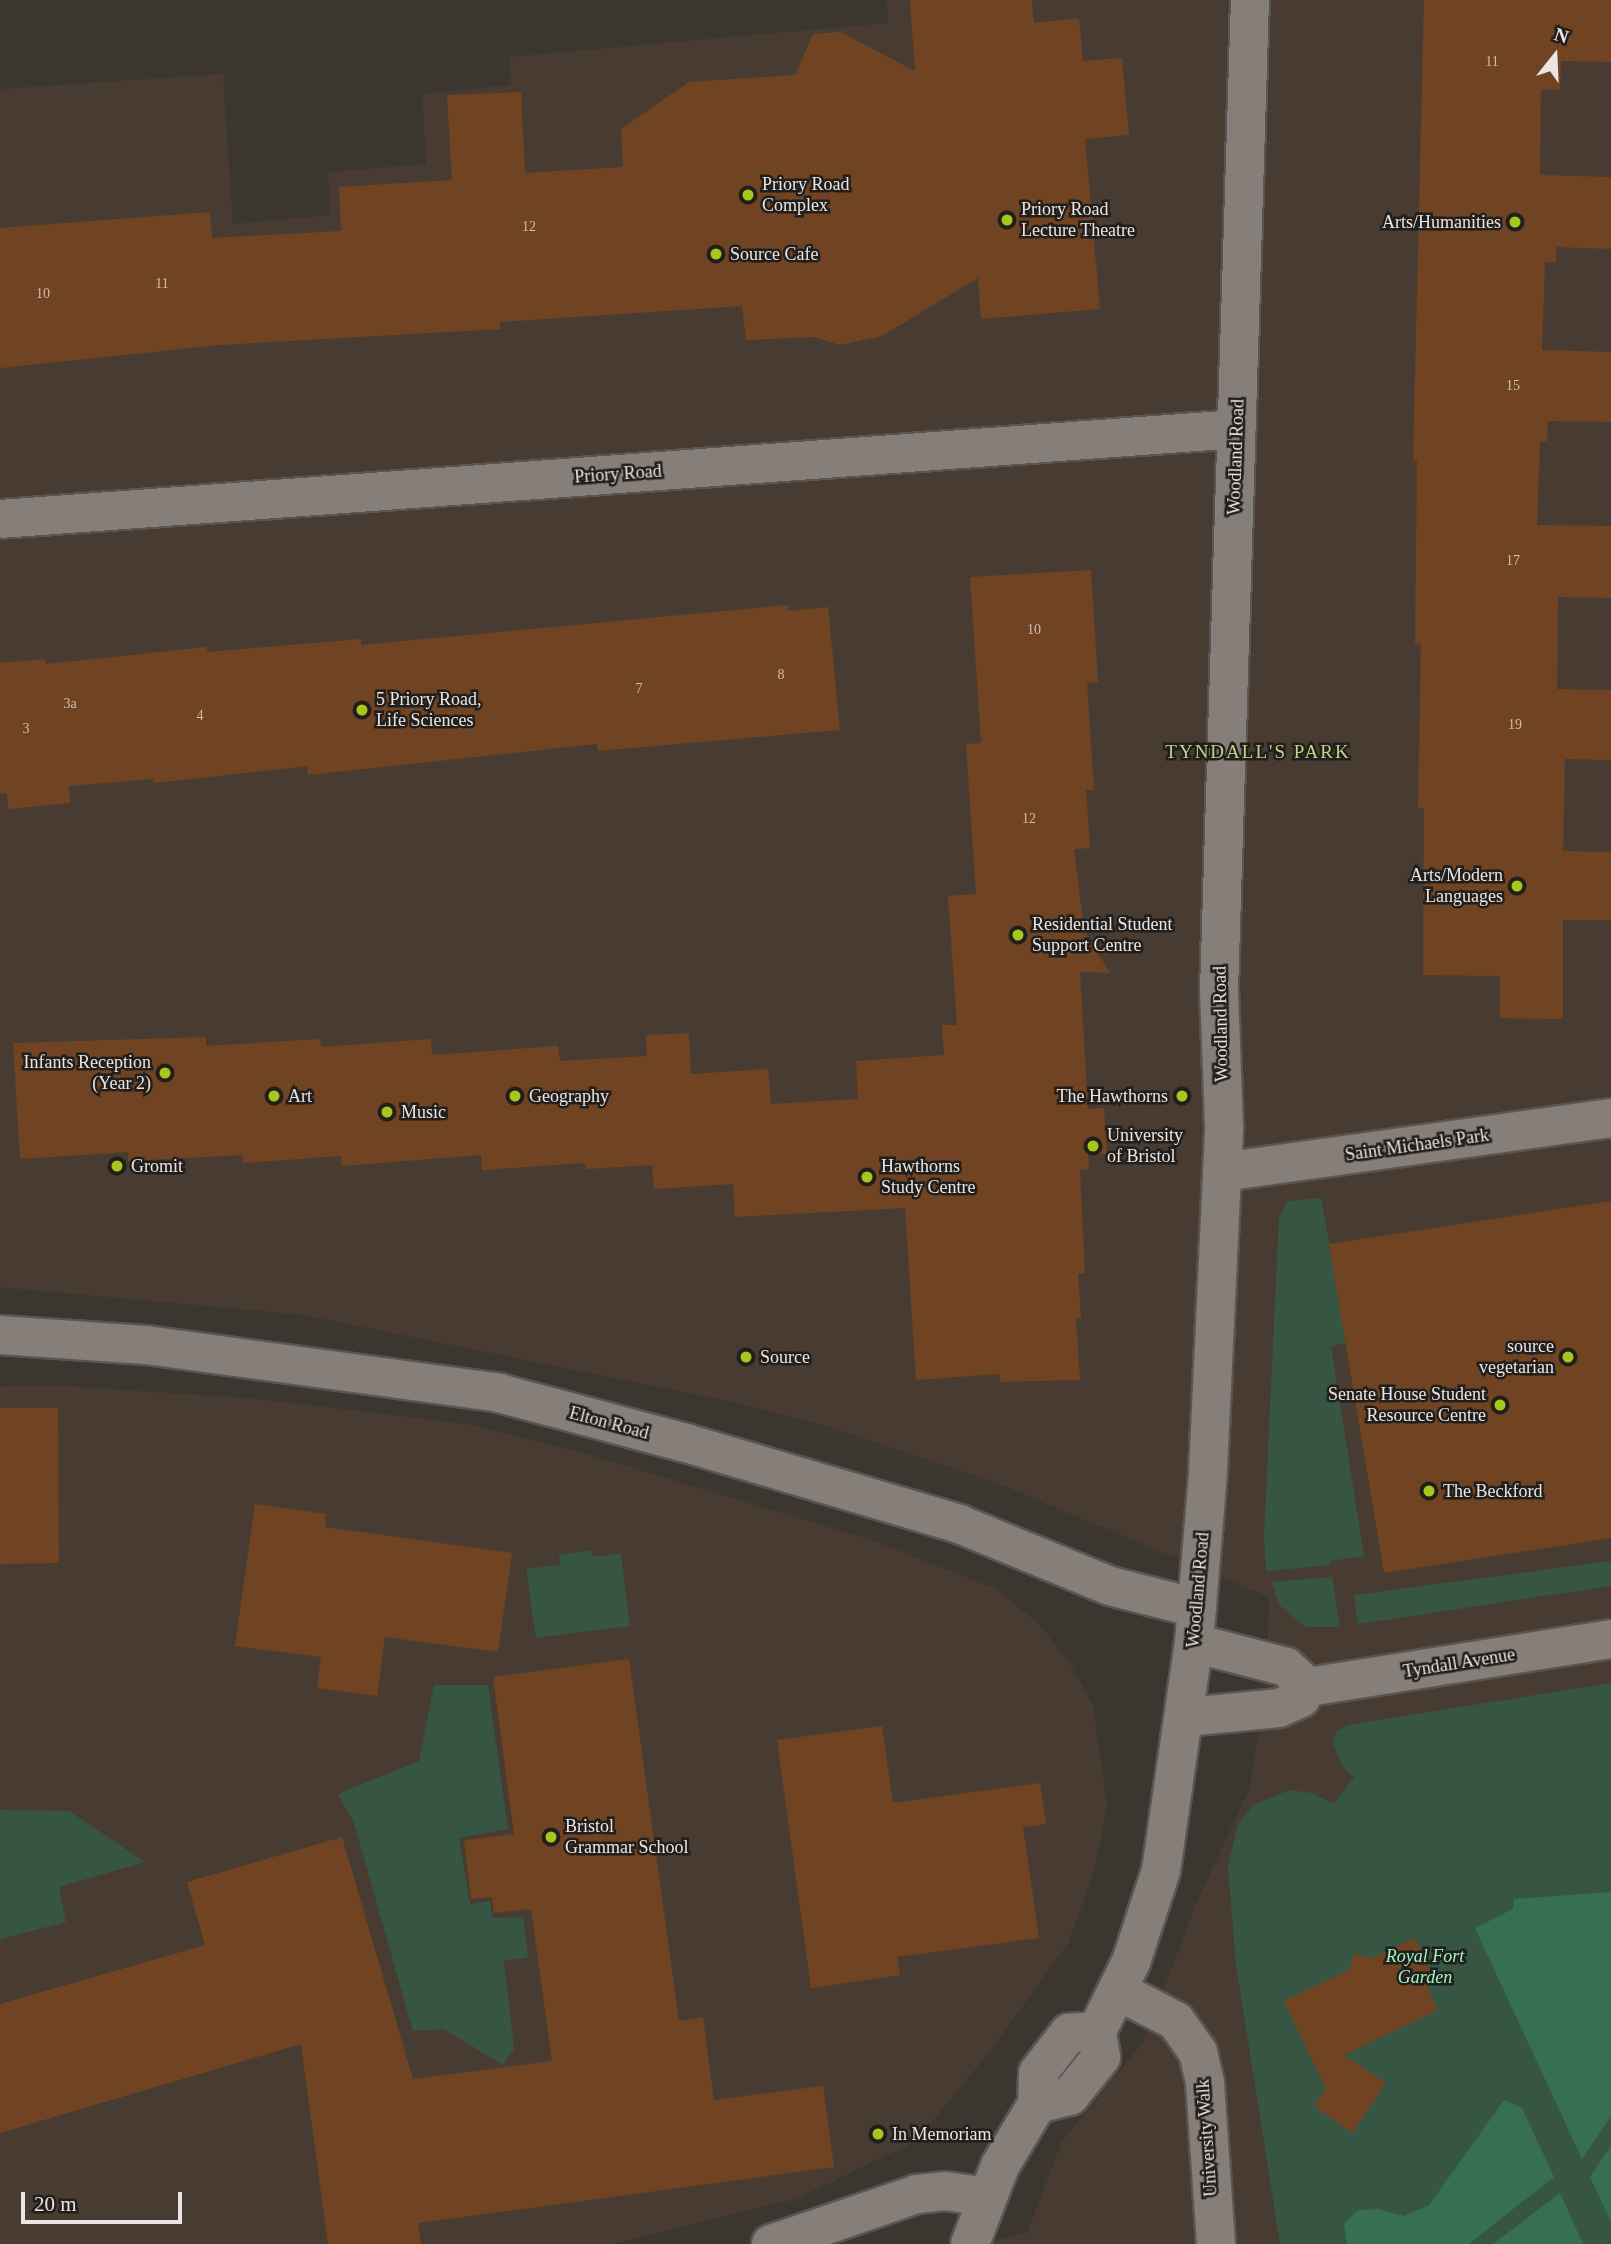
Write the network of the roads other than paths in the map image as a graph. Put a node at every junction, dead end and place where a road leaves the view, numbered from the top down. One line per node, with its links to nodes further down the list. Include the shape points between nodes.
1 (1250, 0): 2 (street, Woodland Road)
2 (1236, 429): 3 (street, Priory Road); 5 (street, Woodland Road, via 1219,991)
3 (0, 519)
4 (1611, 1118): 5 (street, Saint Michaels Park)
5 (1222, 1172): 7 (street, Woodland Road)
6 (0, 1335): 7 (street, Elton Road, via 146,1345 499,1393 959,1524)
7 (1195, 1625): 9 (street, via 1286,1667); 10 (street, Woodland Road)
8 (1611, 1639): 9 (street, Tyndall Avenue)
9 (1308, 1687): 10 (street, Tyndall Avenue, via 1301,1698 1279,1708)
10 (1186, 1717): 11 (street, Woodland Road, via 1161,1871)
11 (1118, 1991): 12 (street, Woodland Road, via 1097,2032 1101,2057 1070,2096 1038,2104 1003,2158); 15 (street, University Walk, via 1176,2021 1198,2052 1205,2083)
12 (986, 2197): 13 (street, via 916,2194); 14 (street, Woodland Road)
13 (771, 2244)
14 (970, 2244)
15 (1216, 2244)

